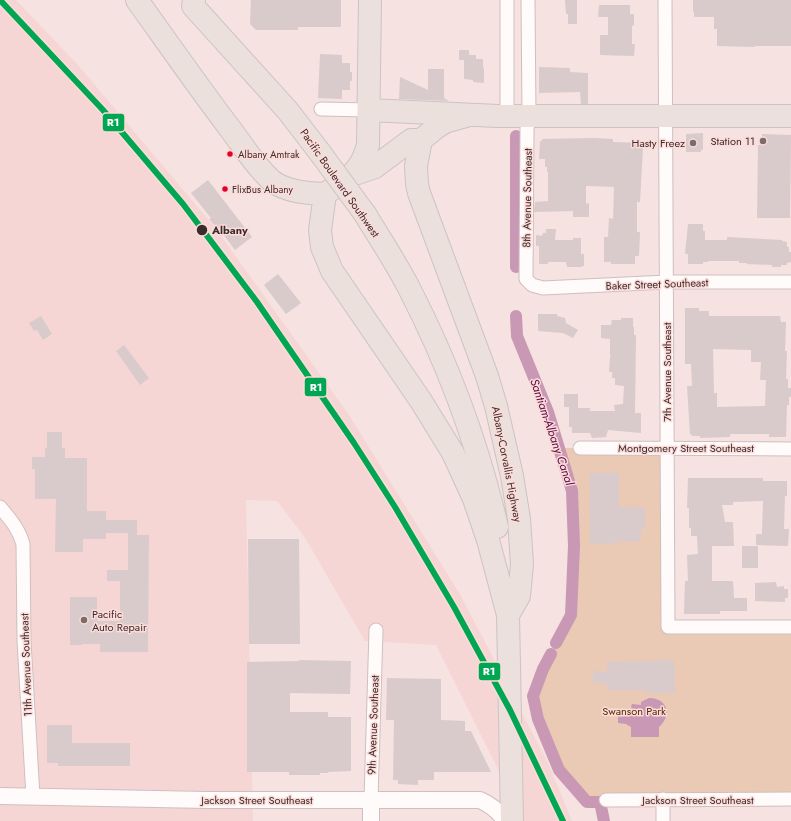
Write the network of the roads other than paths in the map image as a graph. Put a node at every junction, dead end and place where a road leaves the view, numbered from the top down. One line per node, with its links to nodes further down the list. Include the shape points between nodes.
1 (137, 0): 15 (highway, via 251,157 273,181 301,193)
2 (370, 0): 8 (highway)
3 (507, 0): 10 (street)
4 (528, 0): 10 (street)
5 (665, 0): 12 (street, 7th Avenue Southeast)
6 (193, 3): 23 (highway, Pacific Boulevard Southwest, bridge, via 288,111 321,154 365,214 410,289 446,364 471,431 503,554)
7 (321, 109): 8 (street)
8 (369, 110): 9 (highway); 14 (highway, via 368,145 361,163)
9 (466, 116): 10 (highway); 13 (highway, via 445,122)
10 (518, 116): 12 (highway); 16 (street, 8th Avenue Southeast, via 527,129)
11 (791, 116): 12 (highway)
12 (666, 117): 17 (street, 7th Avenue Southeast)
13 (421, 140): 14 (highway, via 412,140 375,167); 23 (highway, Albany-Corvallis Highway, via 416,166 417,184 487,376 512,476 519,519 522,564 519,596)
14 (352, 175): 15 (highway)
15 (325, 194): 23 (highway, via 320,230 322,247 332,271 421,401 453,453 474,499 488,540)
16 (526, 279): 17 (street, Baker Street Southeast, via 532,285 543,288)
17 (667, 282): 18 (street, Baker Street Southeast); 20 (street, 7th Avenue Southeast)
18 (791, 282)
19 (580, 448): 20 (street, Montgomery Street Southeast)
20 (666, 448): 21 (street, Montgomery Street Southeast); 24 (street, 7th Avenue Southeast, via 668,627)
21 (791, 449)
22 (0, 507): 27 (street, 11th Avenue Southeast, via 21,534 23,544 24,640)
23 (508, 615): 34 (highway)
24 (791, 627)
25 (376, 630): 29 (street, 9th Avenue Southeast)
26 (0, 796): 27 (street, Jackson Street Southeast)
27 (33, 797): 29 (street, Jackson Street Southeast)
28 (791, 799): 31 (street, Jackson Street Southeast)
29 (371, 800): 32 (street, 9th Avenue Southeast); 33 (street, Jackson Street Southeast, via 480,800 500,812)
30 (606, 800): 31 (street, Jackson Street Southeast)
31 (663, 800): 35 (street)
32 (371, 821)
33 (505, 821)
34 (512, 821)
35 (663, 821)

